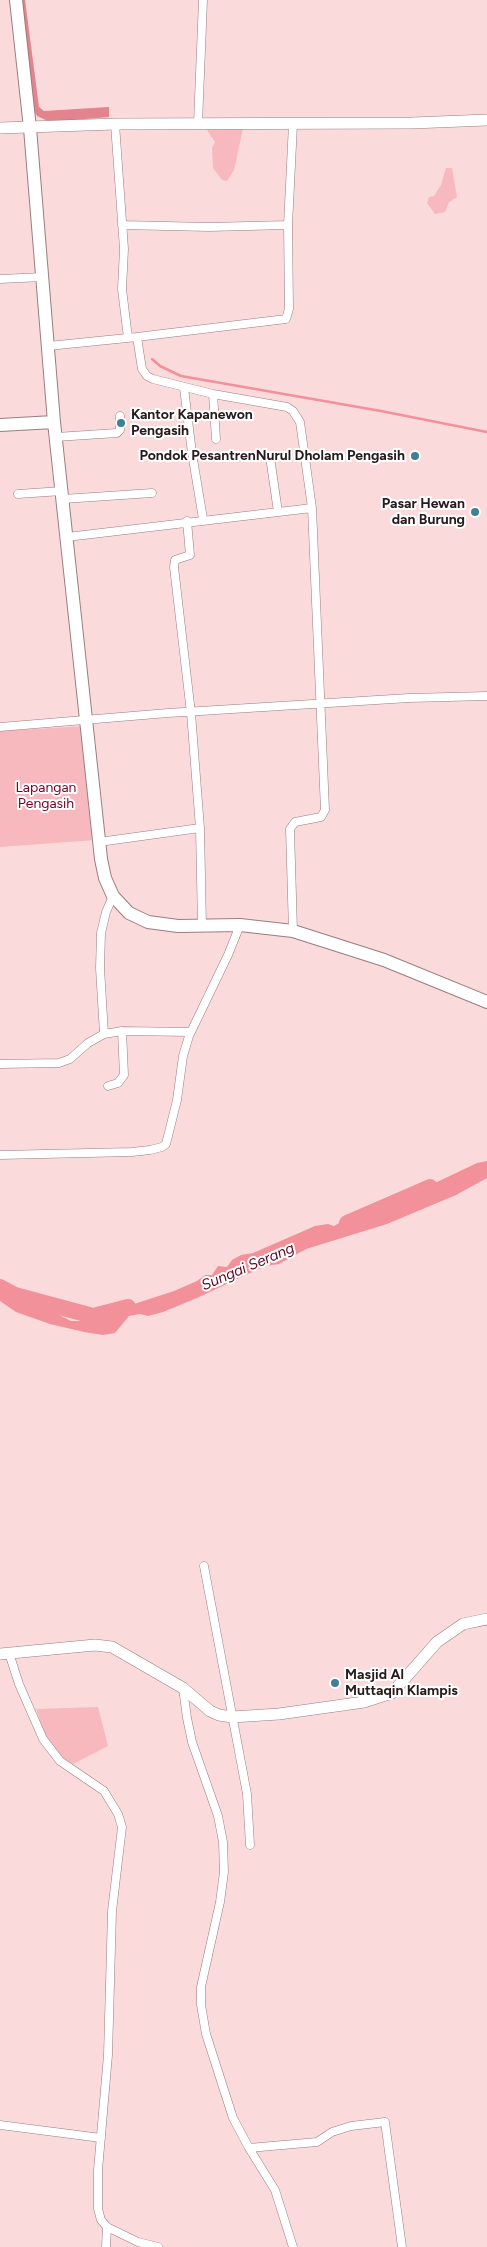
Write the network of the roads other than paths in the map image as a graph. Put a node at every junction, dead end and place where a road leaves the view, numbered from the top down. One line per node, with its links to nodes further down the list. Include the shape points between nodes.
1 (16, 0): 8 (main road)
2 (203, 0): 4 (street)
3 (487, 120): 6 (street)
4 (198, 122): 5 (street); 6 (street)
5 (115, 124): 8 (street); 9 (street)
6 (293, 124): 10 (street)
7 (0, 128): 8 (street)
8 (30, 128): 11 (main road)
9 (122, 224): 10 (street); 14 (street, via 121,277)
10 (288, 225): 13 (street, via 290,309 286,319)
11 (43, 277): 12 (street); 15 (main road)
12 (0, 279)
13 (138, 337): 14 (street); 16 (street, via 142,369 147,376)
14 (128, 338): 15 (street)
15 (48, 346): 19 (main road)
16 (184, 388): 17 (street); 29 (street)
17 (213, 394): 22 (street); 27 (street, via 287,407 293,412 300,422)
18 (120, 416): 21 (street, via 117,433)
19 (54, 422): 20 (main road); 21 (main road)
20 (0, 425)
21 (56, 437): 26 (main road)
22 (216, 439)
23 (270, 457): 28 (street)
24 (152, 493): 26 (street)
25 (18, 494): 26 (street)
26 (62, 495): 31 (main road)
27 (312, 508): 28 (street); 33 (street)
28 (278, 512): 29 (street)
29 (203, 520): 30 (street)
30 (187, 522): 31 (street); 34 (street, via 190,554 174,563)
31 (67, 537): 35 (main road)
32 (487, 696): 33 (street)
33 (321, 705): 34 (street); 42 (street, via 325,810 321,817 295,822 290,829)
34 (191, 713): 35 (street); 37 (street)
35 (86, 720): 36 (street); 38 (main road)
36 (0, 726)
37 (200, 828): 38 (street); 41 (street)
38 (99, 842): 39 (main road, via 105,878)
39 (113, 896): 41 (main road, via 129,913 148,922); 46 (street, via 101,932)
40 (240, 925): 41 (main road); 42 (main road); 45 (street)
41 (202, 926)
42 (293, 931): 43 (main road, via 384,960)
43 (487, 1002)
44 (122, 1031): 45 (street); 46 (street); 48 (street, via 124,1075 118,1083)
45 (190, 1032): 49 (street, via 169,1140 162,1147 132,1152)
46 (104, 1034): 47 (street, via 70,1059 59,1063)
47 (0, 1064)
48 (108, 1086)
49 (0, 1155)
50 (204, 1566): 54 (street)
51 (487, 1619): 54 (street, via 463,1624 449,1632 392,1693 379,1698 320,1710)
52 (5, 1653): 53 (street, via 95,1645 112,1647); 57 (street, via 43,1739 60,1761 104,1791 122,1827 112,1911 108,2055)
53 (183, 1688): 54 (street, via 210,1711); 58 (street, via 192,1742 218,1816 223,1842 220,1902 205,1963 201,2005 206,2034 230,2109)
54 (232, 1717): 55 (street, via 247,1794)
55 (250, 1845)
56 (0, 2124): 57 (street)
57 (101, 2138): 59 (street, via 98,2209)
58 (249, 2148): 62 (street, via 275,2190); 63 (street, via 318,2142 332,2132 351,2126 385,2122)
59 (107, 2228): 60 (street); 61 (street)
60 (106, 2247)
61 (158, 2247)
62 (293, 2247)
63 (402, 2247)

